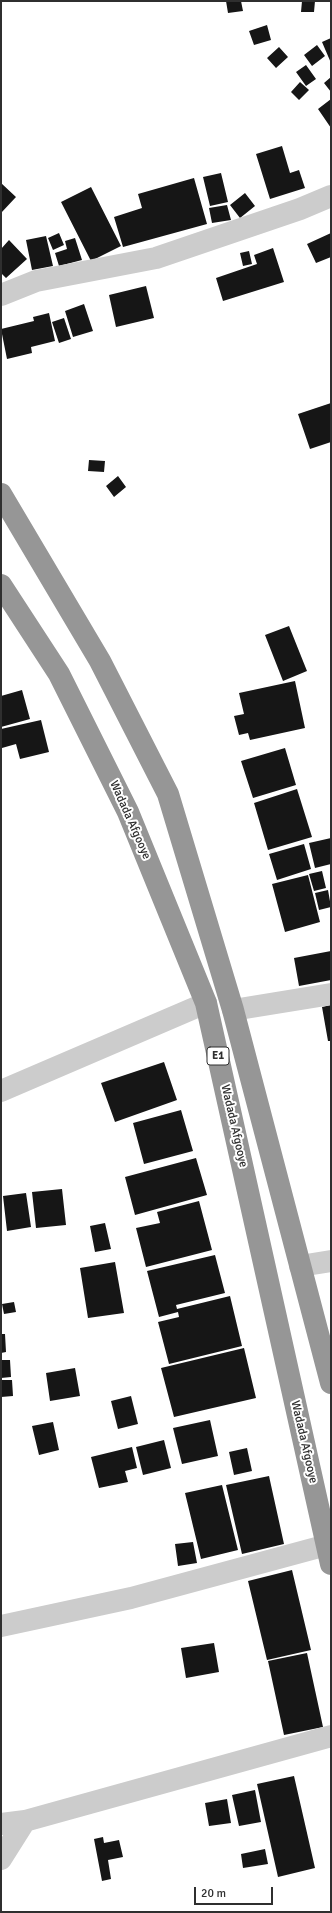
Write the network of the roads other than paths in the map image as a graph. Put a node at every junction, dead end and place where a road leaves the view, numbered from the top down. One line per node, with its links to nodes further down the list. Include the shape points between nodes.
1 (331, 196): 2 (street, via 156,258 36,281)
2 (1, 295)
3 (1, 494): 7 (highway, E1, via 100,661 168,794)
4 (1, 585): 6 (highway, Wadada Afgooye / E1, via 59,674 121,798)
5 (331, 994): 7 (street)
6 (206, 1003): 8 (street); 12 (highway, Wadada Afgooye / E1)
7 (233, 1010): 10 (highway, E1)
8 (1, 1091)
9 (331, 1261): 10 (street)
10 (300, 1266): 11 (highway, E1)
11 (331, 1383)
12 (329, 1555): 13 (street)
13 (1, 1626)
14 (331, 1736): 15 (street)
15 (25, 1821): 16 (street); 17 (street)
16 (1, 1824)
17 (1, 1859)

